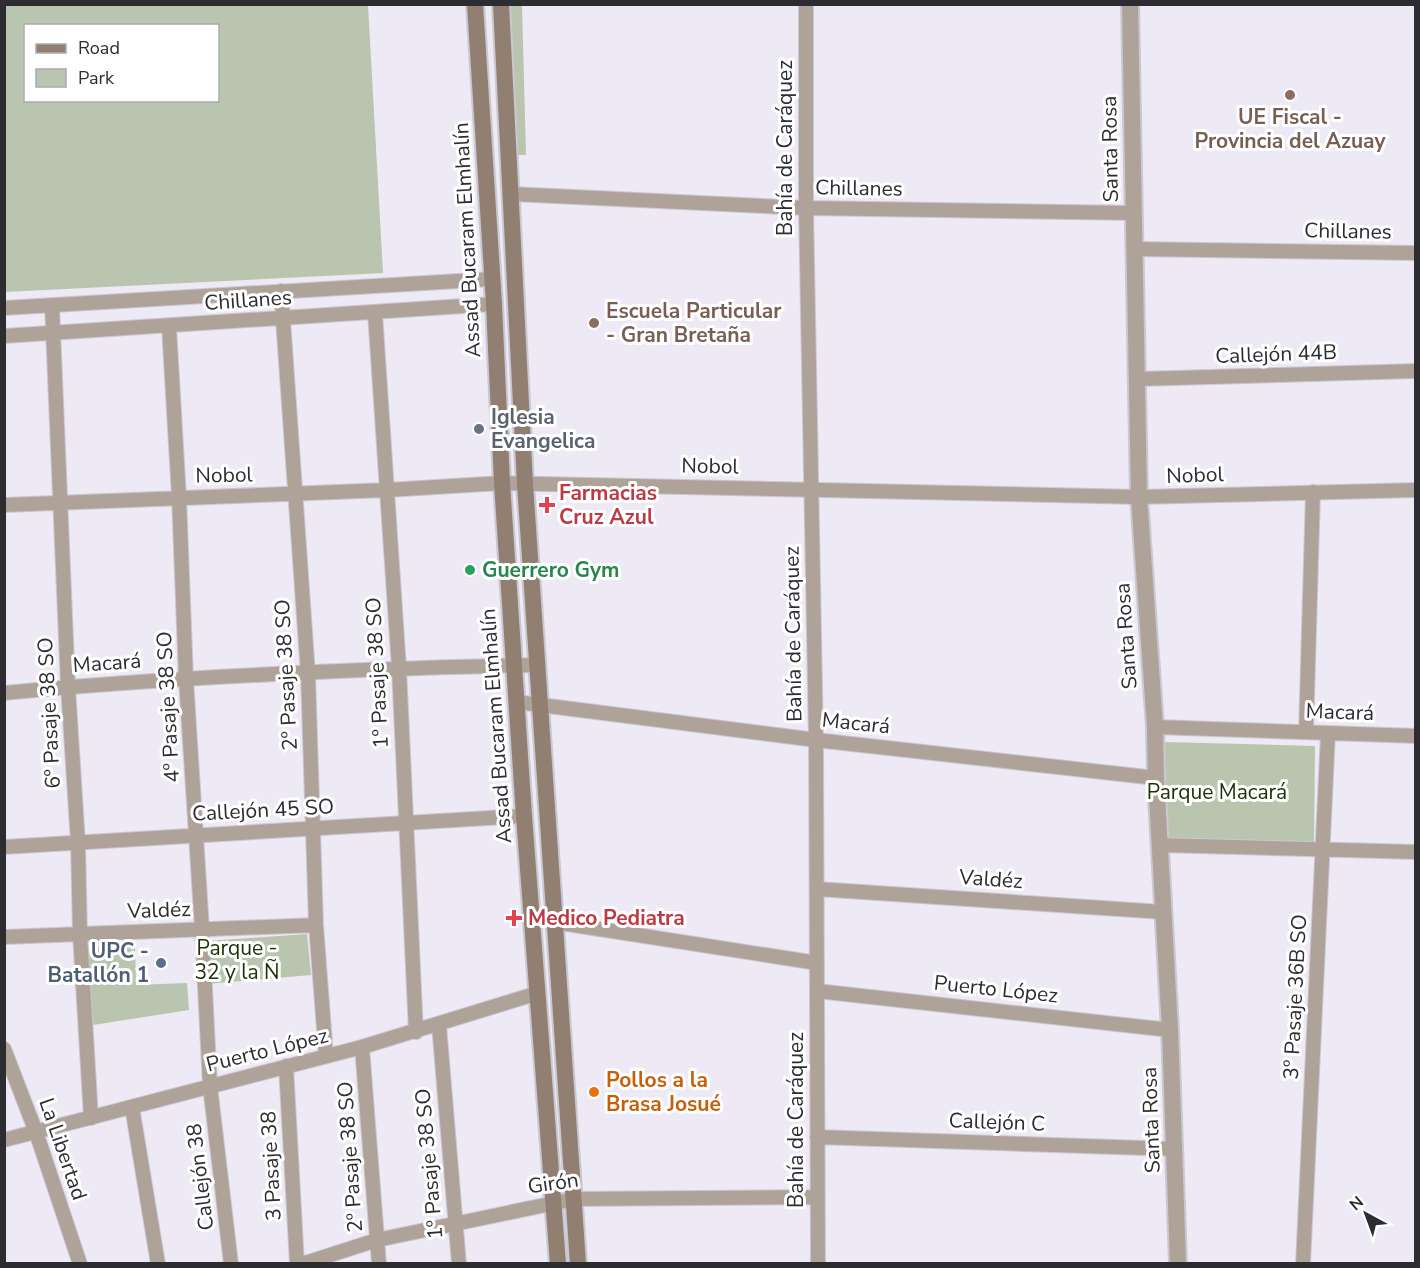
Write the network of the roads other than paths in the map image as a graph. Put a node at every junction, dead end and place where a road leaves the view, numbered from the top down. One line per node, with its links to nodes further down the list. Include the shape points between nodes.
1 (475, 4): 10 (main road, Assad Bucaram Elmhalín)
2 (501, 4): 5 (main road)
3 (806, 4): 6 (street, Bahía de Caráquez)
4 (1130, 4): 7 (street, Santa Rosa)
5 (512, 194): 6 (street, Chillanes); 23 (main road)
6 (806, 208): 7 (street, Chillanes); 24 (street, Bahía de Caráquez)
7 (1134, 213): 8 (street, Santa Rosa)
8 (1136, 249): 9 (street, Chillanes); 21 (street, Santa Rosa)
9 (1416, 254)
10 (492, 279): 11 (street, Chillanes); 12 (main road, Assad Bucaram Elmhalín)
11 (281, 291): 13 (street, Chillanes); 16 (street, 2º Pasaje 38 SO)
12 (494, 304): 15 (street, Chillanes); 22 (main road, Assad Bucaram Elmhalín)
13 (52, 306): 14 (street, Chillanes); 18 (street, 6º Pasaje 38 SO)
14 (4, 308)
15 (375, 313): 16 (street, Chillanes); 25 (street, 1º Pasaje 38 SO)
16 (282, 318): 17 (street, Chillanes); 28 (street, 2º Pasaje 38 SO)
17 (169, 327): 18 (street, Chillanes); 29 (street, 4º Pasaje 38 SO)
18 (54, 332): 19 (street, Chillanes); 31 (street, 6º Pasaje 38 SO)
19 (4, 336)
20 (1416, 371): 21 (street, Callejón 44B)
21 (1138, 379): 30 (street, Santa Rosa)
22 (502, 483): 23 (street, Nobol); 25 (street, Nobol); 33 (main road, Assad Bucaram Elmhalín)
23 (525, 484): 24 (street, Nobol); 34 (main road)
24 (811, 489): 30 (street, Nobol); 46 (street, Bahía de Caráquez)
25 (387, 490): 28 (street, Nobol); 35 (street, 1º Pasaje 38 SO)
26 (1416, 490): 27 (street, Nobol)
27 (1313, 492): 30 (street, Nobol); 43 (street)
28 (296, 494): 29 (street, Nobol); 36 (street, 2º Pasaje 38 SO)
29 (179, 497): 31 (street, Nobol); 37 (street, 4º Pasaje 38 SO)
30 (1139, 497): 42 (street, Santa Rosa)
31 (60, 501): 32 (street, Nobol); 38 (street, 6º Pasaje 38 SO)
32 (4, 505)
33 (514, 665): 34 (street, Macará); 35 (street, Macará); 40 (main road, Assad Bucaram Elmhalín)
34 (536, 665): 41 (main road)
35 (399, 668): 36 (street, Macará); 49 (street, 1º Pasaje 38 SO)
36 (308, 674): 37 (street, Macará); 50 (street, 2º Pasaje 38 SO)
37 (186, 679): 38 (street, Macará); 51 (street, 4º Pasaje 38 SO)
38 (68, 687): 39 (street, Macará); 52 (street, 6º Pasaje 38 SO)
39 (4, 693)
40 (517, 702): 41 (street, Macará); 48 (main road, Assad Bucaram Elmhalín)
41 (540, 705): 46 (street, Macará); 59 (main road)
42 (1155, 727): 43 (street, Macará); 47 (street, Santa Rosa)
43 (1306, 732): 44 (street, Macará)
44 (1328, 733): 45 (street, Macará); 55 (street, 3º Pasaje 36B SO)
45 (1416, 736)
46 (816, 740): 47 (street, Macará); 57 (street, Bahía de Caráquez)
47 (1156, 778): 53 (street, Santa Rosa)
48 (524, 816): 49 (street, Callejón 45 SO); 66 (main road, Assad Bucaram Elmhalín)
49 (405, 823): 50 (street, Callejón 45 SO); 69 (street, 1º Pasaje 38 SO)
50 (314, 828): 51 (street, Callejón 45 SO); 60 (street, 2º Pasaje 38 SO)
51 (196, 836): 52 (street, Callejón 45 SO); 61 (street, 4º Pasaje 38 SO)
52 (78, 843): 54 (street, Callejón 45 SO); 62 (street, 6º Pasaje 38 SO)
53 (1160, 845): 55 (street); 58 (street, Santa Rosa)
54 (4, 847)
55 (1323, 850): 56 (street); 96 (street, 3º Pasaje 36B SO)
56 (1416, 852)
57 (817, 889): 58 (street, Valdéz); 64 (street, Bahía de Caráquez)
58 (1163, 912): 68 (street, Santa Rosa)
59 (554, 922): 64 (street); 82 (main road)
60 (316, 925): 61 (street, Valdéz); 72 (street, 2º Pasaje 38 SO)
61 (202, 929): 62 (street, Valdéz); 74 (street, 4º Pasaje 38 SO)
62 (80, 934): 63 (street, Valdéz); 76 (street, 6º Pasaje 38 SO)
63 (4, 937)
64 (817, 963): 65 (street, Bahía de Caráquez)
65 (817, 991): 68 (street, Puerto López); 78 (street, Bahía de Caráquez)
66 (538, 993): 67 (street, Puerto López); 83 (main road, Assad Bucaram Elmhalín)
67 (439, 1025): 69 (street, Puerto López); 84 (street, 1º Pasaje 38 SO)
68 (1170, 1030): 80 (street, Santa Rosa)
69 (416, 1032): 70 (street, Puerto López)
70 (362, 1047): 72 (street, Puerto López); 85 (street, 2º Pasaje 38 SO)
71 (4, 1048): 77 (street, La Libertad)
72 (326, 1056): 73 (street, Puerto López)
73 (286, 1066): 74 (street, Puerto López); 89 (street, 3 Pasaje 38)
74 (210, 1086): 75 (street, Puerto López); 88 (street, Callejón 38)
75 (132, 1107): 76 (street, Puerto López); 87 (street)
76 (91, 1118): 77 (street, Puerto López)
77 (36, 1132): 79 (street, Puerto López); 86 (street, La Libertad)
78 (818, 1137): 80 (street, Callejón C); 81 (street, Bahía de Caráquez)
79 (4, 1140)
80 (1175, 1149): 95 (street, Santa Rosa)
81 (818, 1197): 82 (street, Girón); 94 (street, Bahía de Caráquez)
82 (574, 1199): 83 (street, Girón); 93 (main road)
83 (554, 1202): 84 (street, Girón); 92 (main road, Assad Bucaram Elmhalín)
84 (456, 1222): 85 (street, Girón); 91 (street, 1º Pasaje 38 SO)
85 (377, 1240): 89 (street, Girón); 90 (street, 2º Pasaje 38 SO)
86 (80, 1263)
87 (158, 1263)
88 (231, 1263)
89 (300, 1263)
90 (379, 1263)
91 (459, 1263)
92 (558, 1263)
93 (578, 1263)
94 (818, 1263)
95 (1178, 1263)
96 (1303, 1263)

